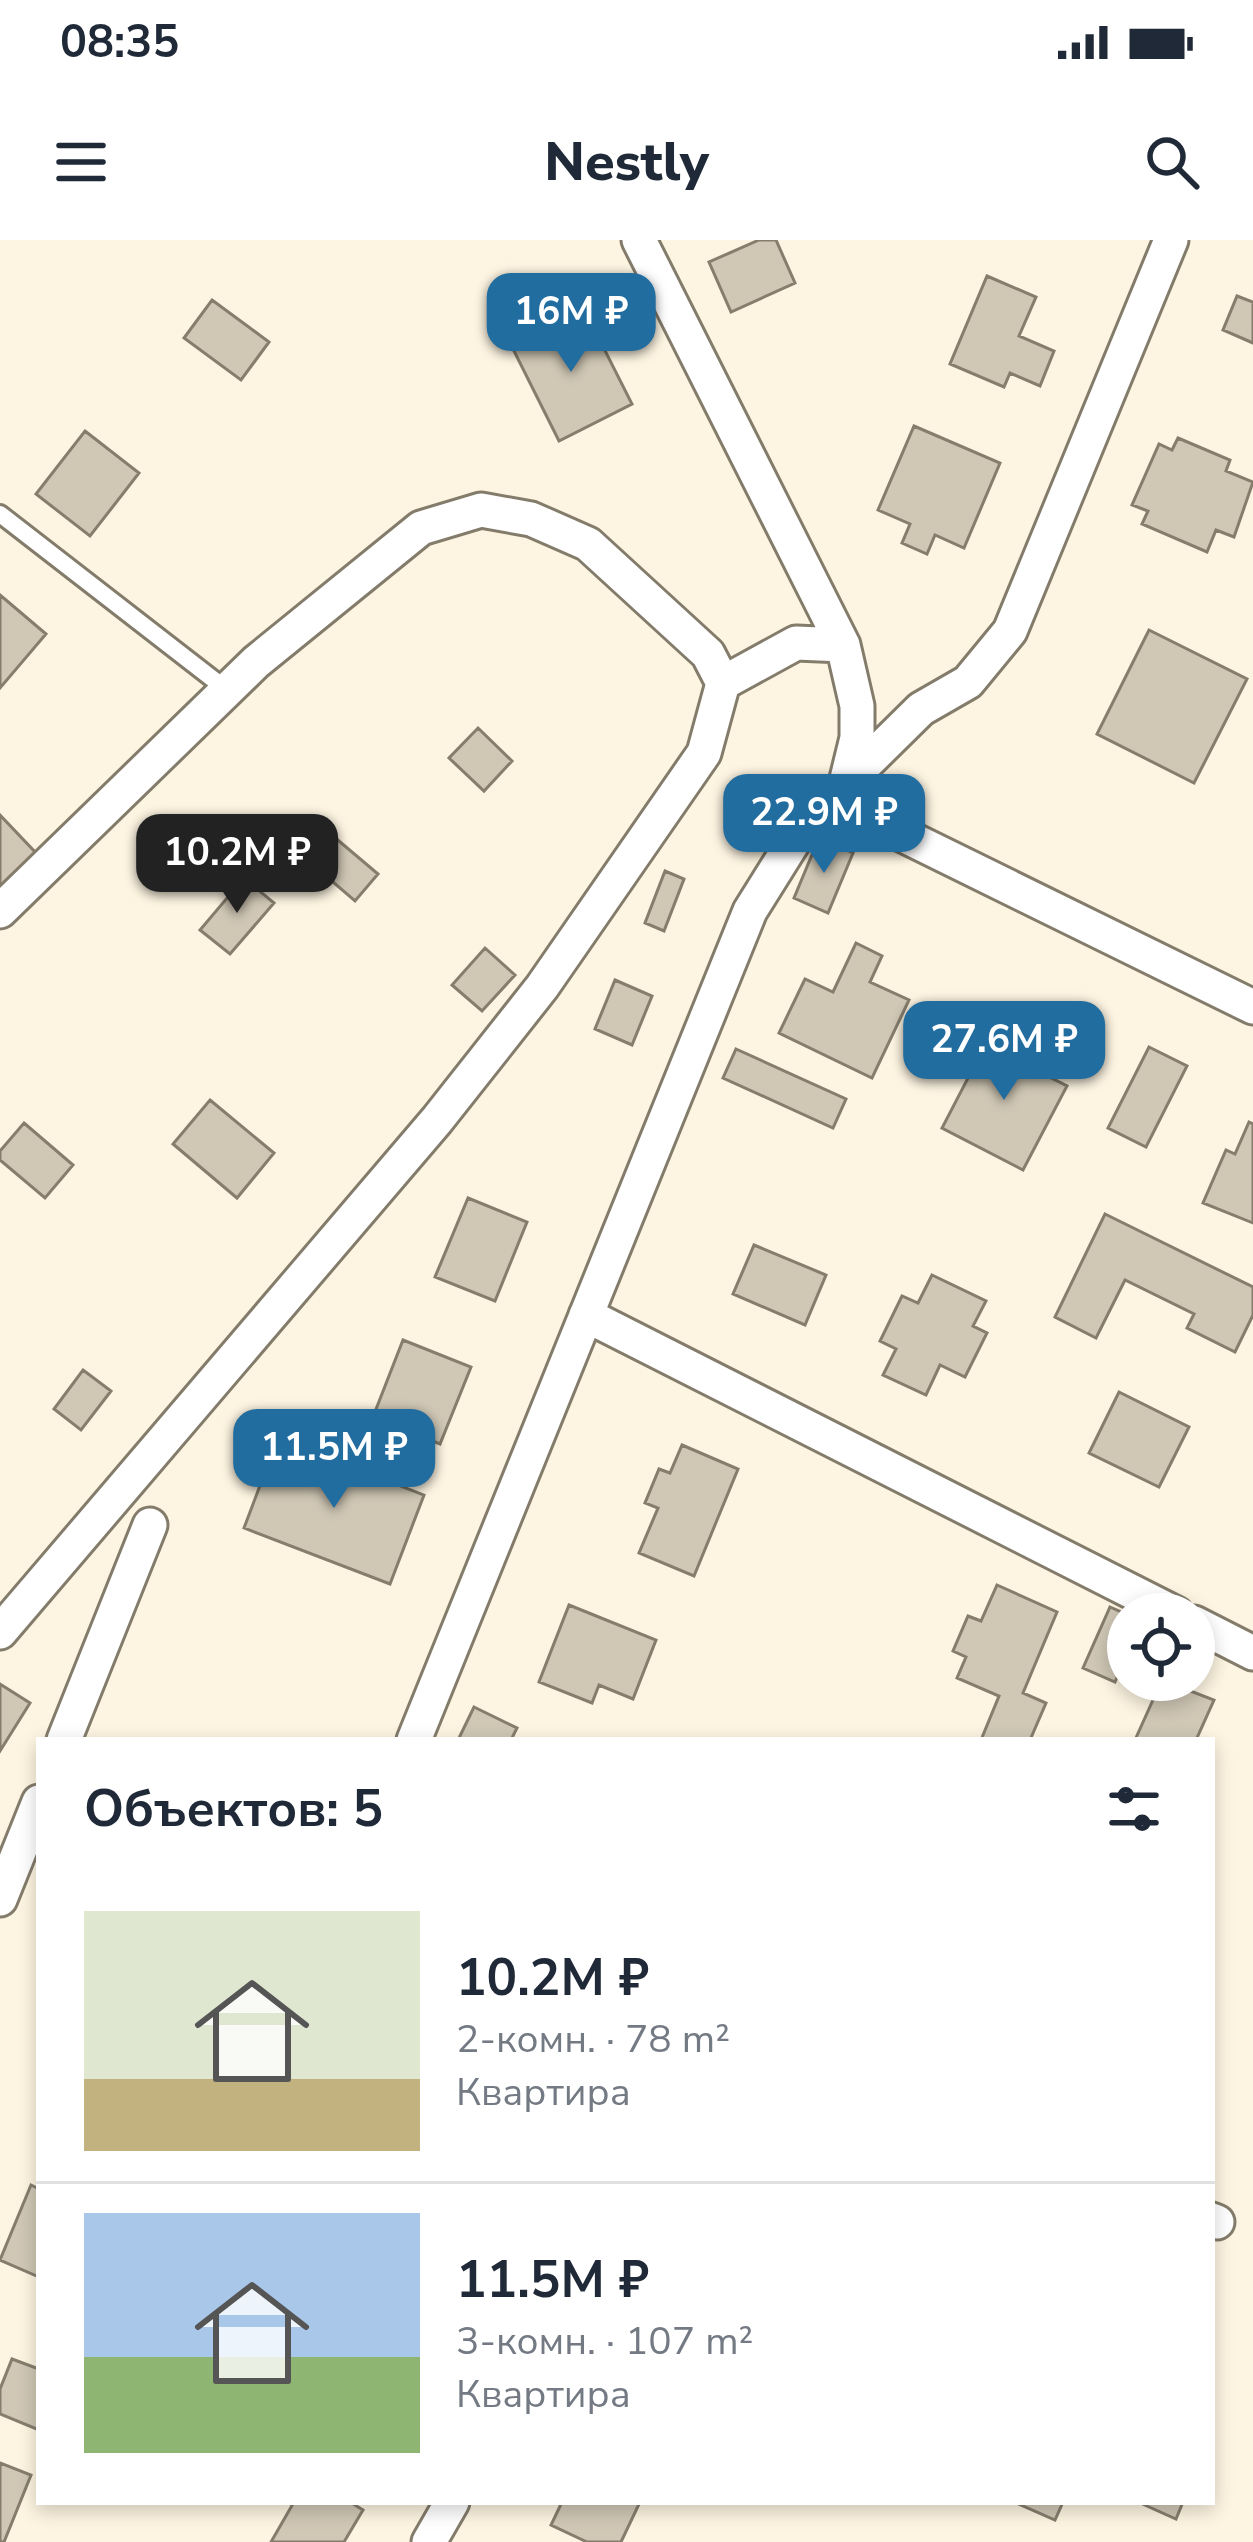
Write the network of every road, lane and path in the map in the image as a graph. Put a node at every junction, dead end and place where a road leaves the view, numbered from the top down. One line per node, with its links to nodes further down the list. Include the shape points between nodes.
1 (639, 240): 4 (street)
2 (1171, 240): 7 (street, via 1010,631 968,682 921,709)
3 (0, 514): 6 (lane)
4 (842, 645): 5 (street, via 796,644); 7 (street, via 856,706)
5 (723, 683): 6 (street, via 708,654 588,544 531,519 481,510 421,528); 13 (street, via 704,753 542,987)
6 (227, 690): 8 (street)
7 (846, 784): 9 (street, via 901,834); 10 (street, via 795,838 751,911)
8 (0, 911)
9 (1253, 1006)
10 (586, 1315): 12 (street); 17 (street)
11 (150, 1525): 16 (street)
12 (1135, 1593)
13 (0, 1632)
14 (1215, 1634): 15 (street)
15 (1253, 1653)
16 (65, 1737)
17 (415, 1737)
18 (36, 1809): 19 (street)
19 (0, 1899)
20 (450, 2505): 21 (street)
21 (429, 2542)

